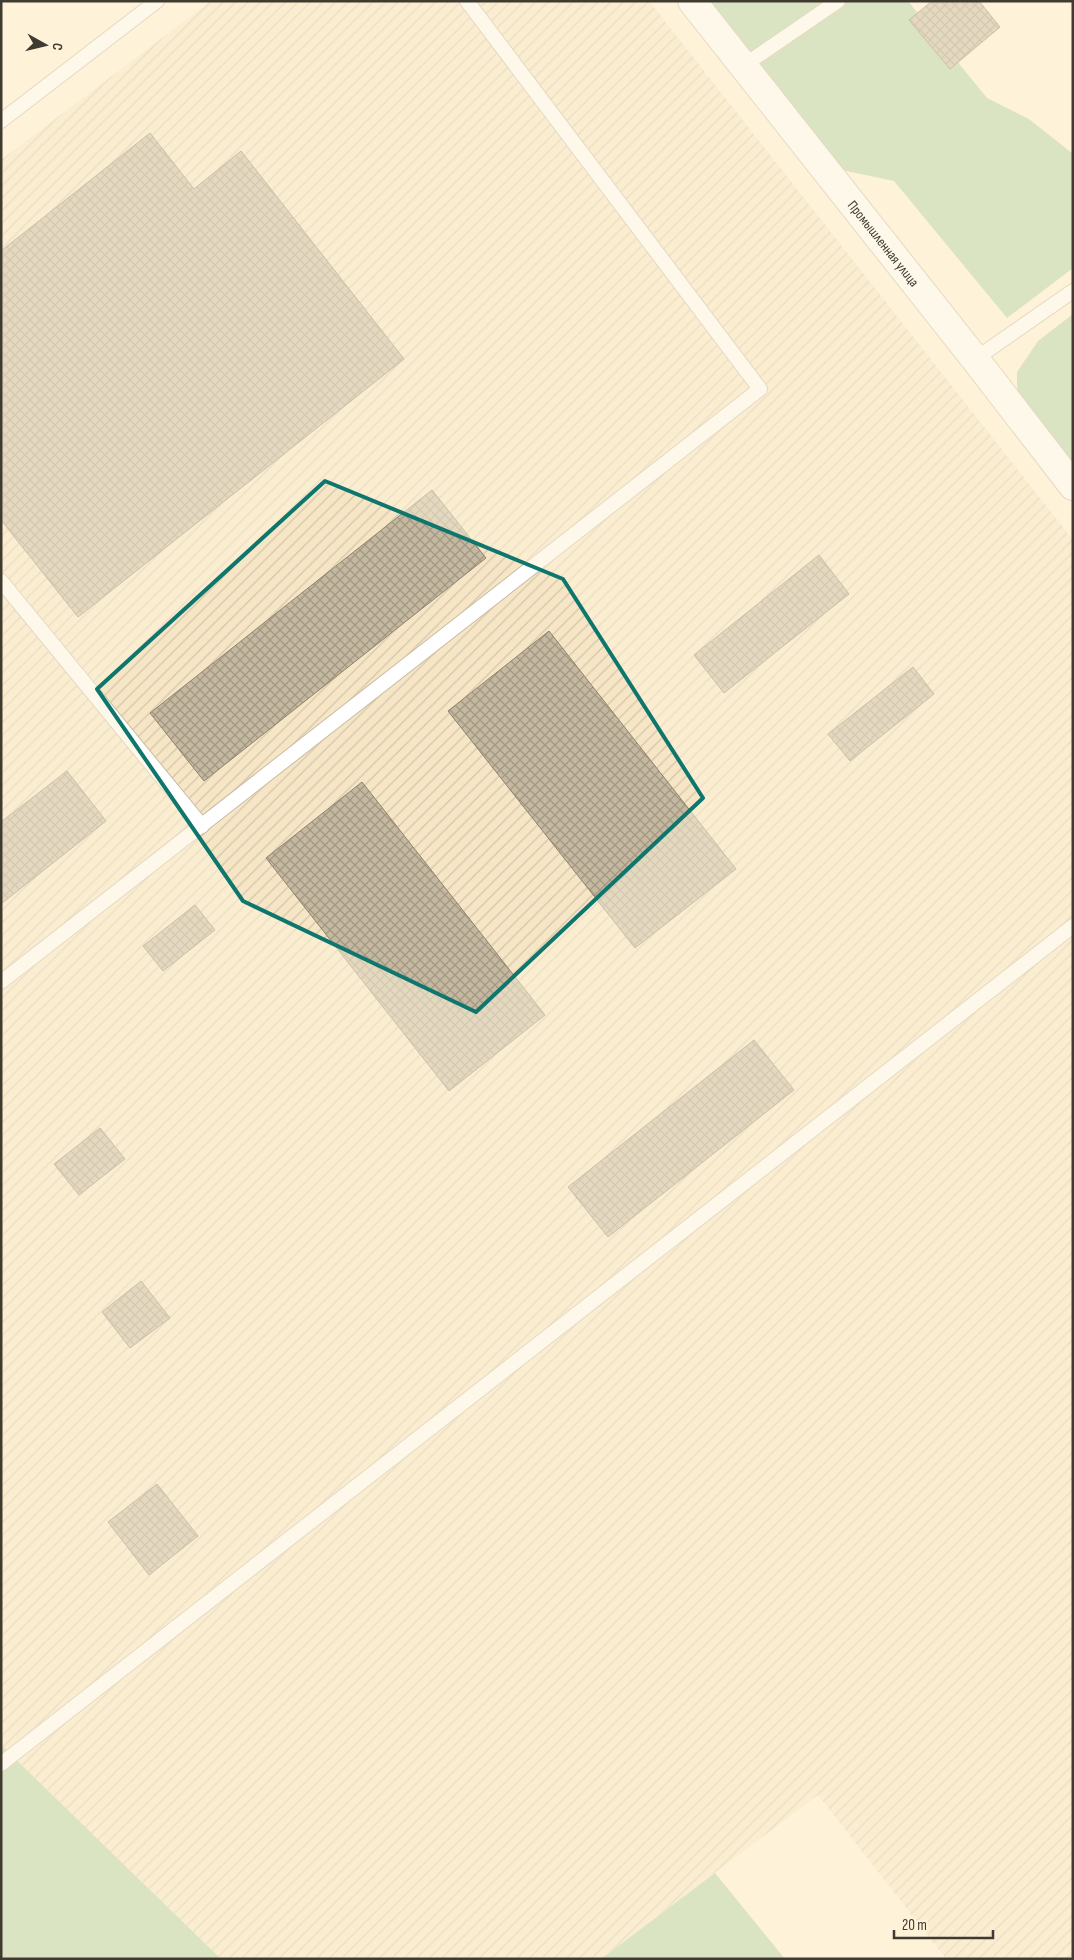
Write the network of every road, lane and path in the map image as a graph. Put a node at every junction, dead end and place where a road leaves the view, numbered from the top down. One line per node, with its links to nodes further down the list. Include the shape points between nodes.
1 (157, 1): 6 (lane)
2 (467, 1): 11 (lane, via 760,389)
3 (692, 1): 5 (street, Промышленная улица)
4 (838, 1): 5 (lane)
5 (743, 66): 8 (street, Промышленная улица)
6 (1, 121)
7 (1073, 291): 8 (lane)
8 (975, 359): 9 (street, Промышленная улица)
9 (1073, 486)
10 (1, 581): 11 (lane)
11 (202, 826): 13 (lane)
12 (1073, 926): 14 (lane)
13 (1, 982)
14 (1, 1764)

